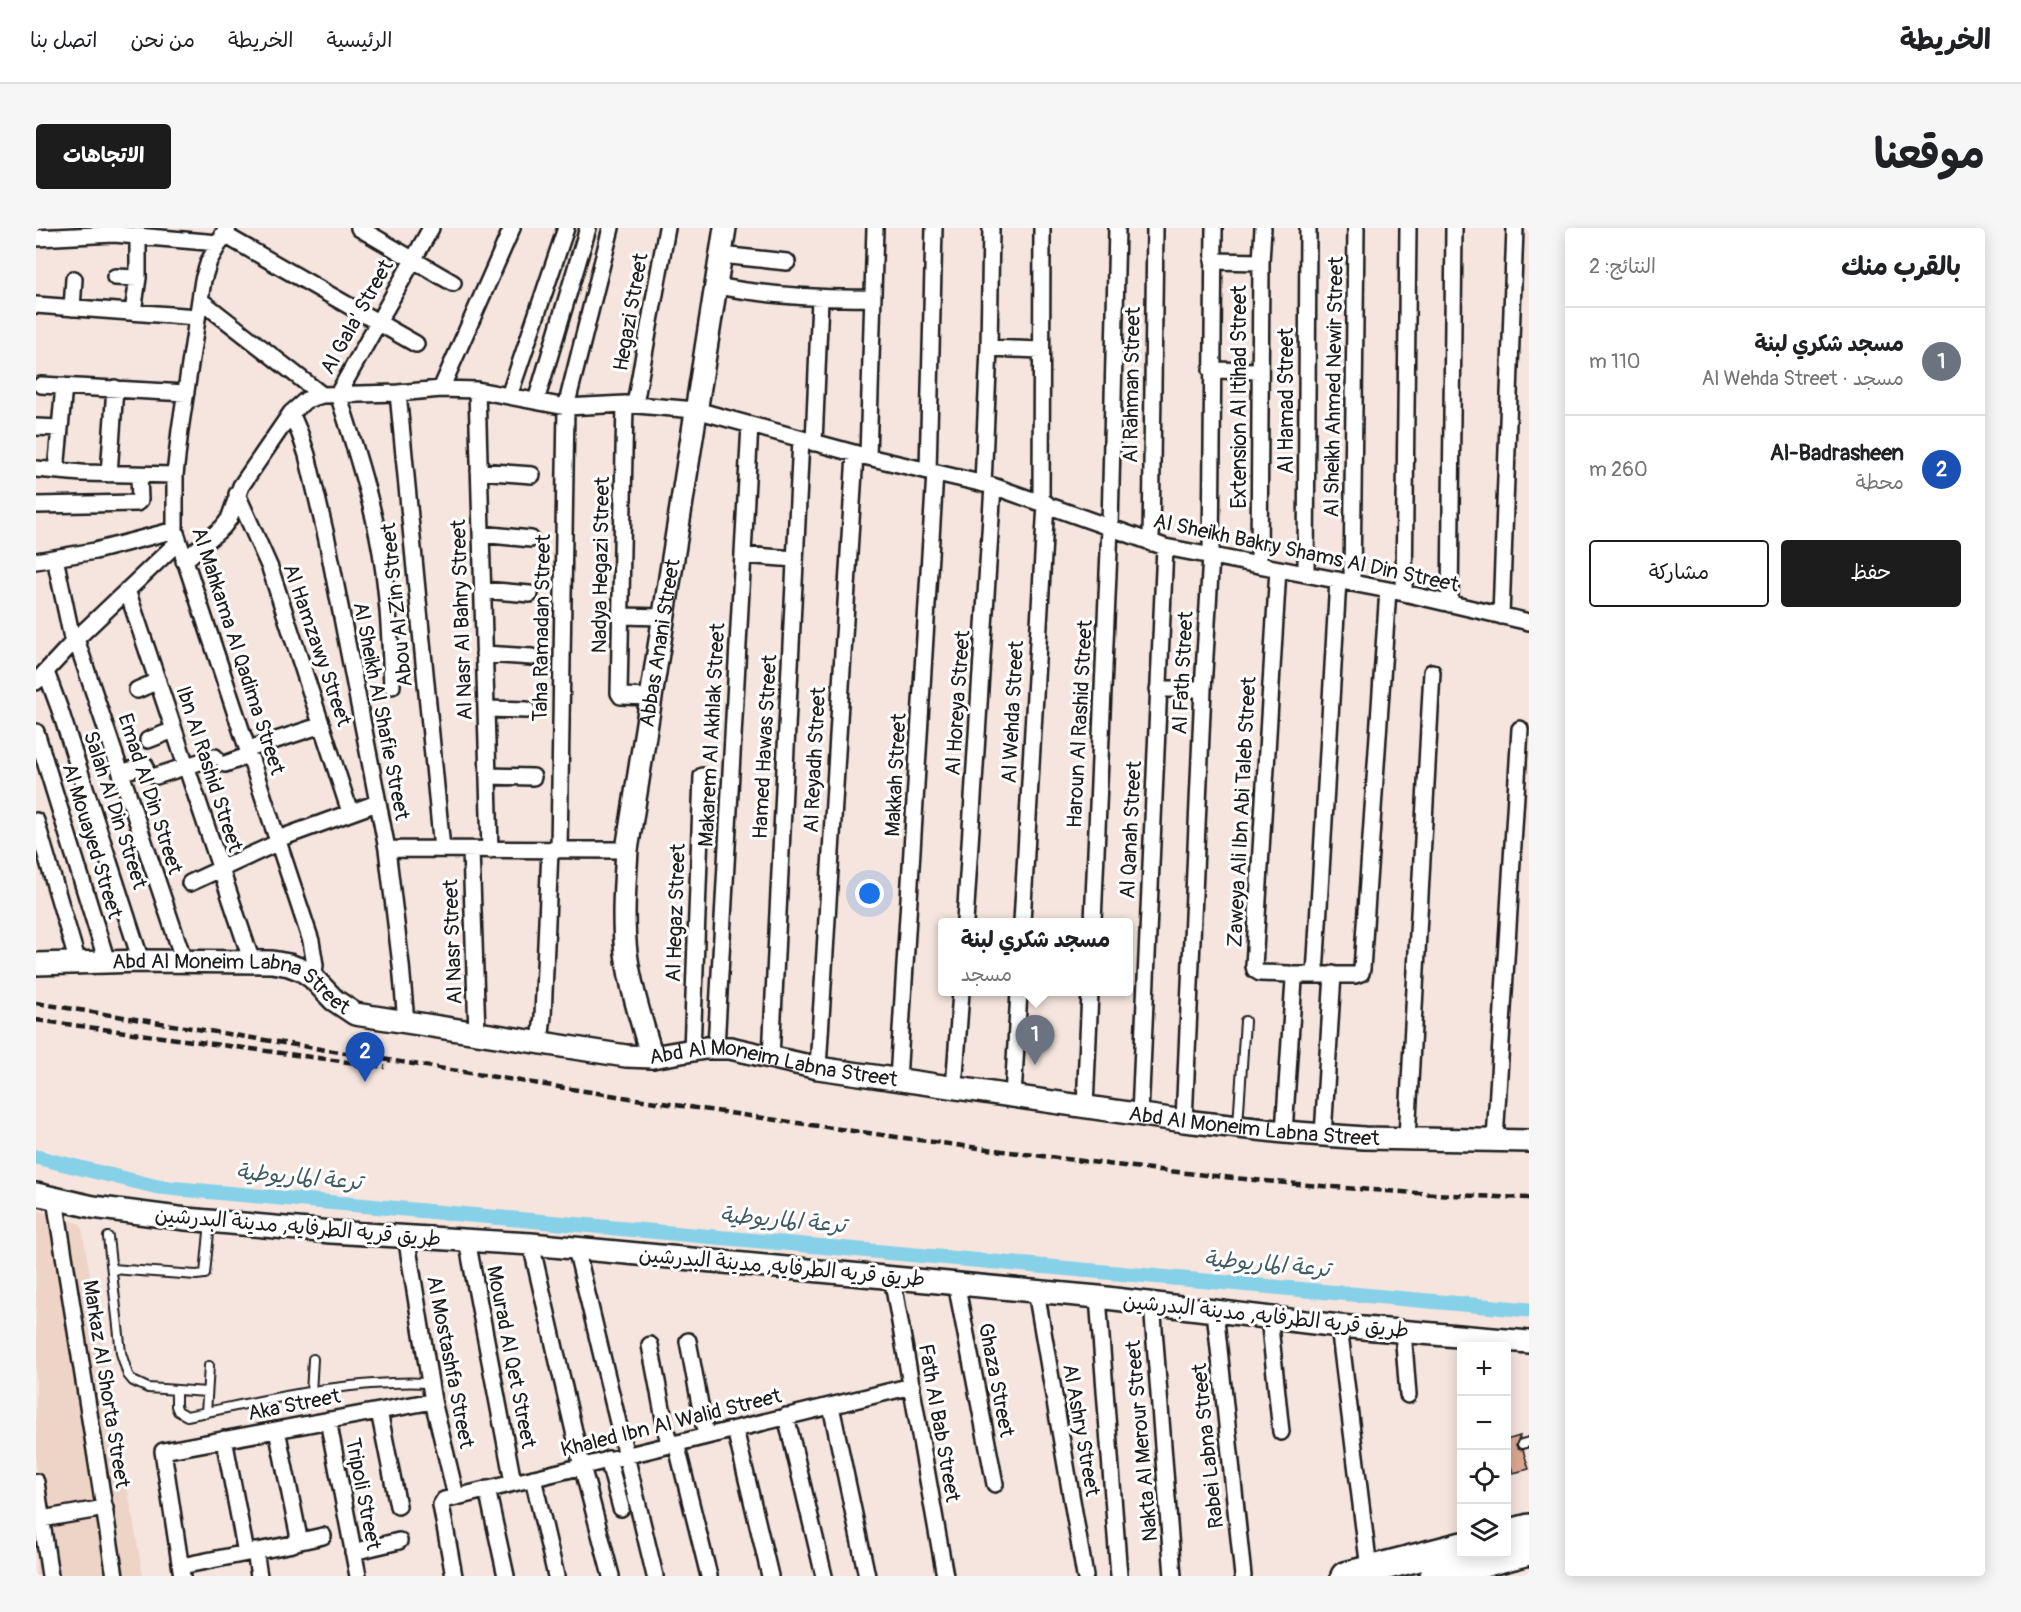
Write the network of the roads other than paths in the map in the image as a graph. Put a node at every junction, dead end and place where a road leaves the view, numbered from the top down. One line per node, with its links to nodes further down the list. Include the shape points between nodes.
1 (359, 228): 28 (street)
2 (431, 228): 28 (street, Al Gala' Street)
3 (512, 228): 53 (street)
4 (566, 228): 59 (street)
5 (588, 228): 60 (street)
6 (611, 228): 62 (street, Taha Ramadan Street)
7 (667, 228): 61 (street, Hegazi Street)
8 (725, 228): 27 (main road, Abbas Anani Street)
9 (875, 228): 37 (street, Al Reyadh Street)
10 (934, 228): 73 (street, Makkah Street)
11 (991, 228): 46 (street, Al Horeya Street)
12 (1042, 228): 47 (street, Al Wehda Street)
13 (1117, 228): 82 (street, Haroun Al Rashid Street)
14 (1155, 228): 86 (street, Al Rahman Street)
15 (1214, 228): 29 (street, Al Fath Street)
16 (1263, 228): 31 (street, Extension Al Itihad Street)
17 (1308, 228): 95 (street, Al Hamad Street)
18 (1356, 228): 96 (street, Al Sheikh Ahmed Newir Street)
19 (1408, 228): 101 (street)
20 (1454, 228): 102 (street)
21 (1515, 228): 104 (street)
22 (114, 231): 23 (street); 25 (street)
23 (65, 232): 26 (street)
24 (223, 235): 25 (street); 39 (street, Al Mahkama Al Qadima Street, via 209,261); 44 (street)
25 (138, 236): 33 (street)
26 (36, 238)
27 (721, 255): 30 (street); 36 (main road, Abbas Anani Street)
28 (414, 260): 35 (street); 44 (street, Al Gala' Street)
29 (1213, 261): 31 (street); 48 (street, Al Fath Street)
30 (787, 262)
31 (1260, 262): 49 (street, Extension Al Itihad Street)
32 (115, 277): 33 (street)
33 (138, 278): 42 (street)
34 (74, 279): 41 (street)
35 (453, 283)
36 (716, 286): 38 (street); 63 (main road, Abbas Anani Street)
37 (873, 298): 38 (street); 69 (street, Al Reyadh Street)
38 (820, 299): 68 (street, Hamed Hawas Street)
39 (200, 300): 43 (street, Al Mahkama Al Qadima Street); 58 (street)
40 (36, 305): 41 (street)
41 (72, 308): 42 (street)
42 (133, 312): 43 (street)
43 (197, 317): 55 (street, Al Mahkama Al Qadima Street)
44 (377, 323): 45 (street); 57 (street, Al Gala' Street)
45 (416, 344)
46 (989, 348): 47 (street); 78 (street, Al Horeya Street)
47 (1041, 350): 80 (street, Al Wehda Street)
48 (1211, 370): 49 (street); 88 (street, Al Fath Street)
49 (1260, 371): 93 (street, Extension Al Itihad Street)
50 (41, 385): 51 (street)
51 (64, 386): 52 (street); 67 (street)
52 (115, 388): 55 (street); 74 (street)
53 (441, 388): 54 (street, Al Sheikh Bakry Shams Al Din Street); 56 (street, Al Sheikh Bakry Shams Al Din Street)
54 (477, 390): 59 (street, Al Sheikh Bakry Shams Al Din Street); 72 (street, Al Nasr Al Bahry Street)
55 (186, 393): 76 (street, Al Mahkama Al Qadima Street)
56 (398, 393): 57 (street, Al Sheikh Bakry Shams Al Din Street); 139 (street, Abou Al Zin Street)
57 (338, 394): 58 (street, Al Sheikh Bakry Shams Al Din Street); 113 (street, via 378,538 386,587)
58 (322, 395): 64 (street, via 306,400)
59 (509, 396): 60 (street, Al Sheikh Bakry Shams Al Din Street)
60 (536, 401): 62 (street, Al Sheikh Bakry Shams Al Din Street)
61 (630, 404): 62 (street, Al Sheikh Bakry Shams Al Din Street); 63 (street, Al Sheikh Bakry Shams Al Din Street); 103 (street, Nadya Hegazi Street)
62 (566, 407): 142 (street, Taha Ramadan Street)
63 (696, 410): 65 (street, Al Sheikh Bakry Shams Al Din Street); 105 (main road, Abbas Anani Street)
64 (291, 413): 79 (street); 133 (street, Al Sheikh Al Shafie Street, via 307,455 327,540)
65 (750, 425): 68 (street, Al Sheikh Bakry Shams Al Din Street); 87 (street, Makarem Al Akhlak Street)
66 (36, 427): 67 (street)
67 (60, 428): 71 (street)
68 (807, 441): 69 (street, Al Sheikh Bakry Shams Al Din Street); 90 (street, Hamed Hawas Street)
69 (862, 456): 73 (street, Al Sheikh Bakry Shams Al Din Street); 170 (street, Al Reyadh Street)
70 (36, 469): 71 (street)
71 (56, 471): 74 (street)
72 (479, 471): 77 (street); 83 (street, Al Nasr Al Bahry Street)
73 (932, 472): 78 (street, Al Sheikh Bakry Shams Al Din Street); 171 (street, Makkah Street)
74 (110, 474): 75 (street)
75 (139, 475): 76 (street); 81 (street, via 137,504)
76 (175, 475): 84 (street, Al Mahkama Al Qadima Street)
77 (532, 475)
78 (988, 485): 80 (street, Al Sheikh Bakry Shams Al Din Street); 146 (street, Al Horeya Street)
79 (237, 494): 92 (street, via 223,527); 120 (street, Al Hamzawy Street, via 270,568)
80 (1043, 503): 82 (street, Al Sheikh Bakry Shams Al Din Street); 147 (street, Al Wehda Street)
81 (36, 505)
82 (1110, 527): 86 (street, Al Sheikh Bakry Shams Al Din Street); 148 (street, Haroun Al Rashid Street)
83 (481, 534): 85 (street); 98 (street, Al Nasr Al Bahry Street)
84 (176, 536): 89 (street); 92 (street, Al Mahkama Al Qadima Street); 97 (street)
85 (531, 539)
86 (1158, 544): 88 (street, Al Sheikh Bakry Shams Al Din Street); 114 (street, Al Qanah Street)
87 (743, 555): 90 (street); 166 (street, Makarem Al Akhlak Street)
88 (1211, 556): 93 (street, Al Sheikh Bakry Shams Al Din Street); 115 (street, Al Fath Street)
89 (55, 558): 91 (street); 107 (street, Emad Al Din Street)
90 (795, 559): 169 (street, Hamed Hawas Street)
91 (36, 561)
92 (184, 561): 125 (street, Al Mahkama Al Qadima Street)
93 (1259, 566): 94 (street, Al Sheikh Bakry Shams Al Din Street)
94 (1278, 569): 95 (street, Al Sheikh Bakry Shams Al Din Street); 155 (street, Zaweya Ali Ibn Abi Taleb Street, via 1254,966 1260,973)
95 (1306, 574): 96 (street, Al Sheikh Bakry Shams Al Din Street)
96 (1345, 582): 99 (street, Al Sheikh Bakry Shams Al Din Street); 156 (street, Al Sheikh Ahmed Newir Street)
97 (127, 590): 107 (street); 112 (street, Ibn Al Rashid Street)
98 (483, 590): 100 (street); 108 (street, Al Nasr Al Bahry Street)
99 (1388, 590): 101 (street, Al Sheikh Bakry Shams Al Din Street); 157 (street, Zaweya Ali Ibn Abi Taleb Street, via 1362,969 1355,975)
100 (530, 594)
101 (1404, 594): 102 (street, Al Sheikh Bakry Shams Al Din Street)
102 (1450, 604): 104 (street, Al Sheikh Bakry Shams Al Din Street)
103 (621, 616): 105 (street); 117 (street, Nadya Hegazi Street, via 619,694)
104 (1501, 616): 106 (street, Al Sheikh Bakry Shams Al Din Street)
105 (663, 617): 117 (main road, Abbas Anani Street)
106 (1529, 622)
107 (75, 641): 111 (street); 128 (street, Emad Al Din Street)
108 (484, 654): 109 (street); 118 (street, Al Nasr Al Bahry Street)
109 (532, 657)
110 (1432, 672): 180 (street)
111 (41, 677): 151 (street, Salah Al Din Street, via 60,710)
112 (158, 681): 116 (street); 122 (street, Ibn Al Rashid Street)
113 (392, 686)
114 (1158, 689): 115 (street); 175 (street, Al Qanah Street)
115 (1203, 689): 176 (street, Al Fath Street)
116 (137, 690)
117 (651, 697): 143 (main road, Abbas Anani Street)
118 (486, 709): 119 (street); 130 (street, Al Nasr Al Bahry Street)
119 (526, 710)
120 (322, 725): 125 (street); 134 (street, Al Hamzawy Street)
121 (1520, 729): 181 (street)
122 (174, 730): 124 (street); 127 (street, Ibn Al Rashid Street)
123 (36, 732): 135 (street, Al Mouayed Street)
124 (148, 740)
125 (250, 752): 127 (street); 137 (street, Al Mahkama Al Qadima Street)
126 (145, 765): 128 (street)
127 (186, 766): 129 (street); 144 (street, Ibn Al Rashid Street)
128 (121, 773): 149 (street, Emad Al Din Street)
129 (156, 776)
130 (488, 776): 132 (street); 141 (street, Al Nasr Al Bahry Street)
131 (702, 776): 167 (street, Al Hegaz Street)
132 (533, 777)
133 (377, 803): 134 (street); 138 (street, Al Sheikh Al Shafie Street)
134 (350, 812): 137 (street)
135 (62, 813): 136 (street); 150 (street, Al Mouayed Street)
136 (36, 820): 153 (street)
137 (278, 840): 144 (street); 158 (street, Al Mahkama Al Qadima Street, via 311,941)
138 (387, 849): 139 (street); 162 (street, Al Sheikh Al Shafie Street)
139 (442, 849): 140 (street)
140 (471, 850): 141 (street); 164 (street, Al Nasr Street)
141 (490, 850): 142 (street)
142 (554, 850): 143 (street); 165 (street, Taha Ramadan Street)
143 (627, 850): 168 (main road, Abbas Anani Street, via 626,952)
144 (220, 869): 145 (street); 152 (street, Ibn Al Rashid Street)
145 (190, 883)
146 (965, 918)
147 (1022, 918)
148 (1093, 918)
149 (183, 961): 151 (main road, Abd Al Moneim Labna Street); 152 (main road, Abd Al Moneim Labna Street)
150 (107, 962): 151 (main road, Abd Al Moneim Labna Street); 153 (main road, Abd Al Moneim Labna Street)
151 (141, 962)
152 (252, 962): 158 (main road, Abd Al Moneim Labna Street, via 289,965)
153 (78, 963): 154 (main road, Abd Al Moneim Labna Street)
154 (36, 964)
155 (1291, 975): 156 (street, Zaweya Ali Ibn Abi Taleb Street); 178 (street, via 1294,980)
156 (1315, 975): 157 (street, Zaweya Ali Ibn Abi Taleb Street)
157 (1333, 975): 179 (street)
158 (314, 978): 162 (main road, Abd Al Moneim Labna Street, via 334,1000 355,1014)
159 (960, 996): 172 (street)
160 (1019, 996): 173 (street)
161 (1090, 996): 174 (street)
162 (406, 1022): 164 (main road, Abd Al Moneim Labna Street)
163 (1245, 1022): 177 (lane)
164 (477, 1033): 165 (main road, Abd Al Moneim Labna Street)
165 (540, 1042): 168 (main road, Abd Al Moneim Labna Street)
166 (716, 1047): 167 (main road, Abd Al Moneim Labna Street); 169 (main road, Abd Al Moneim Labna Street)
167 (692, 1051): 168 (main road, Abd Al Moneim Labna Street)
168 (652, 1057)
169 (771, 1057): 170 (main road, Abd Al Moneim Labna Street)
170 (818, 1068): 171 (main road, Abd Al Moneim Labna Street)
171 (897, 1080): 172 (main road, Abd Al Moneim Labna Street)
172 (954, 1089): 173 (main road, Abd Al Moneim Labna Street)
173 (1013, 1097): 174 (main road, Abd Al Moneim Labna Street)
174 (1085, 1107): 175 (main road, Abd Al Moneim Labna Street)
175 (1140, 1115): 176 (main road, Abd Al Moneim Labna Street)
176 (1184, 1121): 177 (main road, Abd Al Moneim Labna Street)
177 (1238, 1126): 178 (main road, Abd Al Moneim Labna Street)
178 (1284, 1132): 179 (main road, Abd Al Moneim Labna Street)
179 (1323, 1135): 180 (main road, Abd Al Moneim Labna Street)
180 (1407, 1138): 181 (main road, Abd Al Moneim Labna Street)
181 (1495, 1140): 182 (main road, Abd Al Moneim Labna Street)
182 (1529, 1141)
183 (46, 1197): 184 (main road, طريق قريه الطرفايه, مدينة البدرشين, via 114,1210); 235 (street, Markaz Al Shorta Street)
184 (210, 1221): 185 (main road, طريق قريه الطرفايه, مدينة البدرشين); 190 (lane, via 205,1274)
185 (406, 1236): 187 (main road, طريق قريه الطرفايه, مدينة البدرشين); 207 (street, Al Mostashfa Street)
186 (108, 1237): 190 (lane)
187 (467, 1240): 188 (main road, طريق قريه الطرفايه, مدينة البدرشين); 230 (street, Mourad Al Qet Street)
188 (531, 1244): 189 (main road, طريق قريه الطرفايه, مدينة البدرشين); 227 (street)
189 (576, 1248): 191 (main road, طريق قريه الطرفايه, مدينة البدرشين); 225 (street)
190 (112, 1269): 209 (lane, via 121,1353 128,1375 140,1386)
191 (892, 1277): 192 (main road, طريق قريه الطرفايه, مدينة البدرشين); 208 (street, Fath Al Bab Street)
192 (956, 1283): 193 (main road, طريق قريه الطرفايه, مدينة البدرشين); 231 (street, Ghaza Street)
193 (1036, 1291): 194 (main road, طريق قريه الطرفايه, مدينة البدرشين); 263 (street, Al Ashry Street)
194 (1098, 1297): 195 (main road, طريق قريه الطرفايه, مدينة البدرشين); 264 (street)
195 (1152, 1303): 196 (main road, طريق قريه الطرفايه, مدينة البدرشين); 265 (street, Nakta Al Merour Street)
196 (1215, 1311): 197 (main road, طريق قريه الطرفايه, مدينة البدرشين); 266 (street, Rabei Labna Street)
197 (1269, 1317): 198 (main road, طريق قريه الطرفايه, مدينة البدرشين); 221 (street)
198 (1339, 1326): 199 (main road, طريق قريه الطرفايه, مدينة البدرشين); 248 (street)
199 (1403, 1331): 201 (main road, طريق قريه الطرفايه, مدينة البدرشين); 212 (street)
200 (688, 1341): 222 (street)
201 (1464, 1342)
202 (1511, 1342): 203 (main road, طريق قريه الطرفايه, مدينة البدرشين)
203 (1529, 1342)
204 (650, 1345): 224 (street)
205 (313, 1359): 211 (lane)
206 (209, 1366): 210 (lane)
207 (430, 1383): 211 (lane); 213 (street, Al Mostashfa Street)
208 (912, 1386): 214 (street, Khaled Ibn Al Walid Street); 262 (street, Fath Al Bab Street)
209 (176, 1390): 210 (lane); 216 (lane, via 177,1411 188,1416)
210 (207, 1392): 216 (lane)
211 (311, 1393): 216 (lane)
212 (1408, 1395)
213 (433, 1401): 215 (street, Aka Street); 233 (street, Al Mostashfa Street)
214 (831, 1406): 217 (street, Khaled Ibn Al Walid Street); 261 (street)
215 (379, 1411): 218 (street, Aka Street); 234 (street)
216 (206, 1413)
217 (786, 1416): 219 (street, Khaled Ibn Al Walid Street); 260 (street)
218 (327, 1420): 220 (street, Aka Street); 246 (street, Tripoli Street)
219 (735, 1429): 222 (street, Khaled Ibn Al Walid Street); 259 (street)
220 (277, 1430): 223 (street, Aka Street); 242 (street, via 298,1533)
221 (1281, 1432)
222 (706, 1436): 224 (street, Khaled Ibn Al Walid Street)
223 (224, 1440): 245 (street); 247 (street, Aka Street, via 163,1451)
224 (673, 1444): 225 (street, Khaled Ibn Al Walid Street); 258 (street)
225 (625, 1455): 226 (street, Khaled Ibn Al Walid Street); 257 (street)
226 (608, 1459): 227 (street, Khaled Ibn Al Walid Street); 236 (street)
227 (582, 1466): 228 (street, Khaled Ibn Al Walid Street); 256 (street)
228 (532, 1478): 230 (street, Khaled Ibn Al Walid Street); 255 (street)
229 (36, 1482): 237 (street)
230 (513, 1482): 232 (street, Khaled Ibn Al Walid Street)
231 (995, 1484)
232 (486, 1489): 233 (street, Khaled Ibn Al Walid Street); 254 (street)
233 (456, 1496): 253 (street, Khaled Ibn Al Walid Street, via 441,1502)
234 (398, 1506)
235 (105, 1508): 237 (street); 250 (street, Markaz Al Shorta Street)
236 (621, 1508)
237 (39, 1519): 249 (street)
238 (1529, 1528): 239 (highway)
239 (1511, 1533)
240 (323, 1536): 242 (street)
241 (399, 1541): 246 (street)
242 (296, 1542): 245 (street)
243 (1457, 1547): 248 (highway)
244 (1529, 1551): 267 (highway)
245 (251, 1552): 247 (street); 251 (street)
246 (353, 1552): 252 (street, Tripoli Street)
247 (182, 1571)
248 (1357, 1573)
249 (50, 1576)
250 (116, 1576)
251 (259, 1576)
252 (358, 1576)
253 (454, 1576)
254 (507, 1576)
255 (556, 1576)
256 (612, 1576)
257 (655, 1576)
258 (709, 1576)
259 (770, 1576)
260 (824, 1576)
261 (867, 1576)
262 (945, 1576)
263 (1085, 1576)
264 (1119, 1576)
265 (1173, 1576)
266 (1243, 1576)
267 (1434, 1576)

